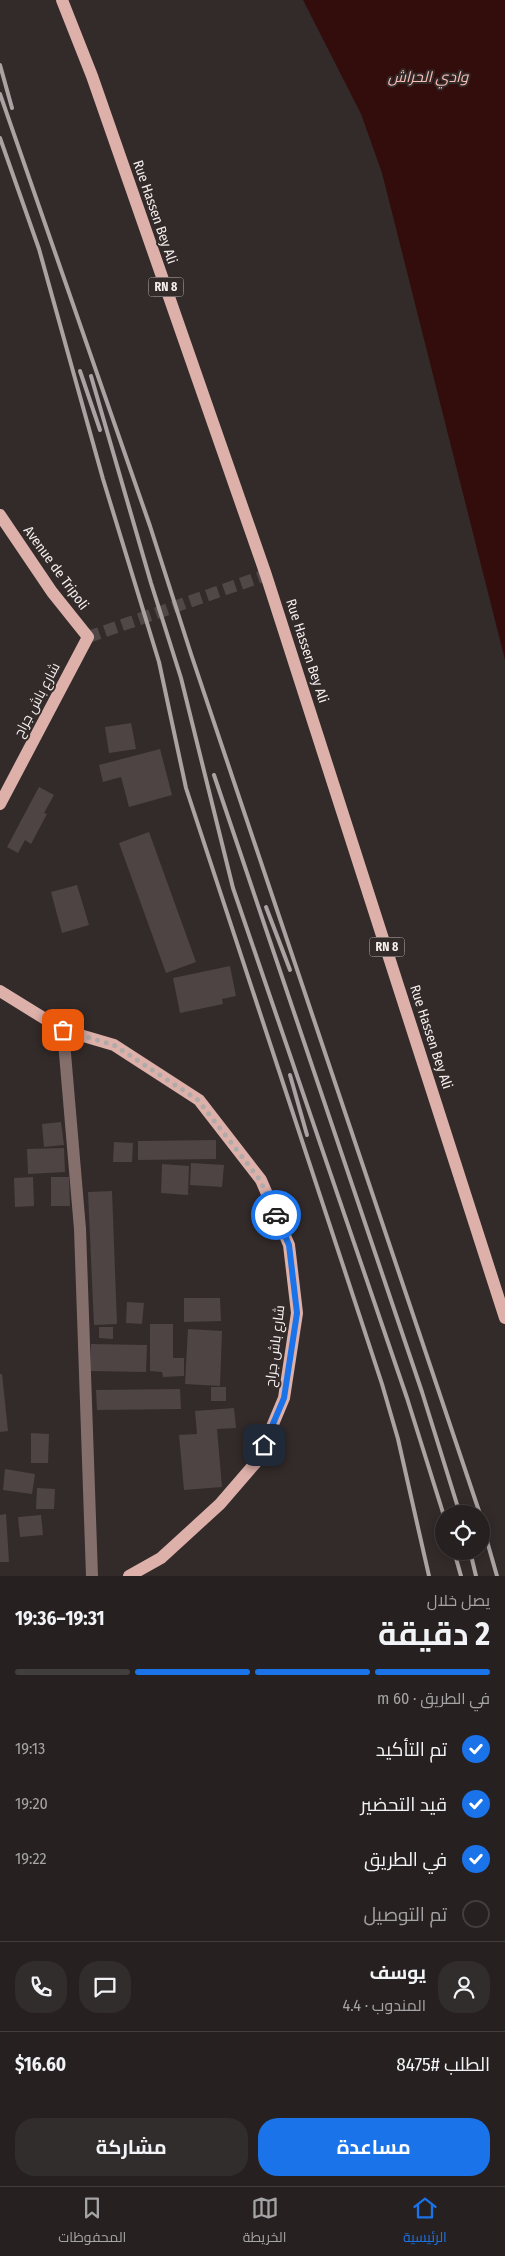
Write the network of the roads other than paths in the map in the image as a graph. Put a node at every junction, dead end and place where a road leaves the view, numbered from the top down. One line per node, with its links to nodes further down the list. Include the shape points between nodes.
1 (62, 0): 7 (main road, Rue Hassen Bey Ali / RN 8, via 92,76 266,575)
2 (0, 514): 3 (main road, Avenue de Tripoli, via 52,592)
3 (88, 637): 4 (main road, شارع باش جراح)
4 (0, 804)
5 (0, 991): 6 (main road, شارع باش جراح)
6 (63, 1030): 8 (street, via 80,1229); 9 (main road, شارع باش جراح, via 114,1045 198,1100 260,1180 289,1245 297,1313 284,1398 258,1460 220,1504 161,1558)
7 (505, 1318)
8 (92, 1576)
9 (129, 1576)

